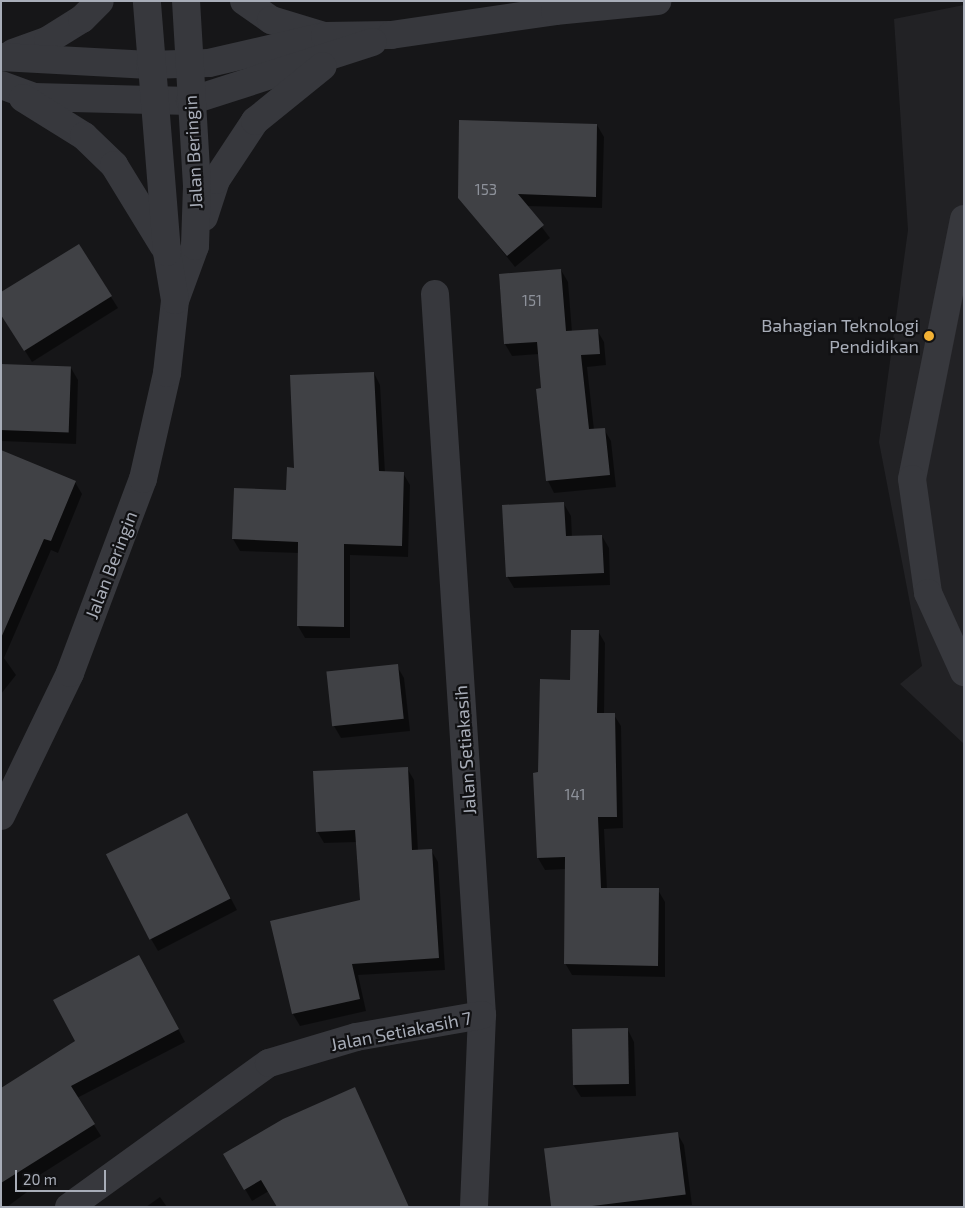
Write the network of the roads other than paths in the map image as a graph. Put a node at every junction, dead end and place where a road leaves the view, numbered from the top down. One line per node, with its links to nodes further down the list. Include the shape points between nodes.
1 (100, 1): 7 (street, via 82,19 48,40)
2 (147, 1): 9 (street, Jalan Beringin)
3 (186, 1): 8 (street, Jalan Beringin)
4 (244, 1): 6 (street, via 271,20)
5 (658, 1): 6 (street, via 555,11)
6 (329, 46): 8 (street); 11 (street); 14 (street, via 255,121 216,180)
7 (2, 57): 9 (street)
8 (189, 64): 9 (street); 11 (street, Jalan Beringin)
9 (150, 65): 12 (street, Jalan Beringin)
10 (1, 85): 12 (street, via 34,97); 15 (street, via 84,136 114,166 136,196)
11 (190, 101): 12 (street); 14 (street, Jalan Beringin, via 198,186)
12 (154, 102): 15 (street, Jalan Beringin)
13 (964, 219): 18 (street, via 912,479 928,593)
14 (195, 246): 17 (street, Jalan Beringin)
15 (168, 252): 17 (street, Jalan Beringin)
16 (435, 294): 20 (street, Jalan Setiakasih)
17 (175, 300): 19 (street, Jalan Beringin, via 167,373 143,479 70,673)
18 (964, 672)
19 (1, 816)
20 (482, 1015): 21 (street, Jalan Setiakasih 7, via 356,1037 269,1063); 22 (street, Jalan Setiakasih)
21 (68, 1207)
22 (474, 1207)

